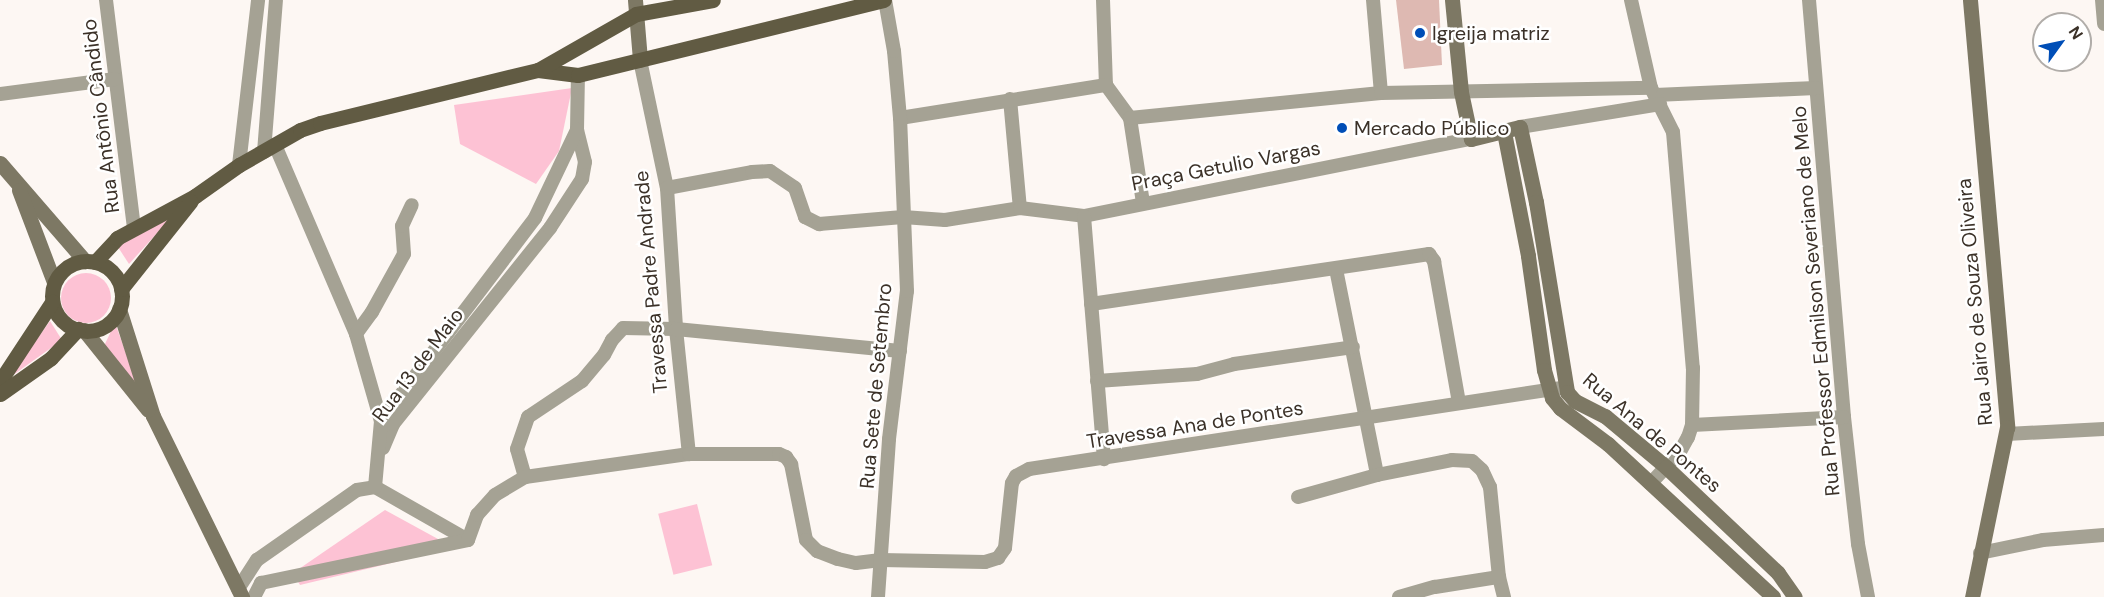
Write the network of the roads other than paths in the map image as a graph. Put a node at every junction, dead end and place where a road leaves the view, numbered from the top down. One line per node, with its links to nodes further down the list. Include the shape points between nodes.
1 (106, 0): 18 (street, Rua Antônio Cândido)
2 (258, 0): 34 (street)
3 (276, 0): 32 (street)
4 (713, 0): 13 (main road)
5 (884, 0): 15 (main road); 26 (street, Rua Sete de Setembro, via 894,51)
6 (1103, 0): 19 (street)
7 (1373, 0): 22 (street)
8 (1452, 0): 21 (main road)
9 (1630, 0): 24 (street)
10 (1809, 0): 20 (street, Rua Professor Edmilson Severiano de Melo)
11 (1970, 0): 70 (main road, Rua Jairo de Souza Oliveira)
12 (2102, 0): 14 (street)
13 (636, 7): 15 (main road, Travessa Padre Andrade); 16 (main road)
14 (2104, 24)
15 (640, 60): 17 (main road); 36 (street, Travessa Padre Andrade)
16 (538, 70): 17 (main road); 32 (main road, via 320,123)
17 (578, 75): 29 (street, Rua 13 de Maio)
18 (115, 79): 23 (street); 44 (street, Rua Antônio Cândido)
19 (1106, 85): 25 (street); 27 (street)
20 (1816, 88): 24 (street, Praça Getulio Vargas); 65 (street, Rua Professor Edmilson Severiano de Melo)
21 (1461, 92): 22 (street, Praça Getulio Vargas); 24 (street, Praça Getulio Vargas); 31 (main road)
22 (1382, 93): 27 (street, Praça Getulio Vargas)
23 (0, 94)
24 (1655, 96): 28 (street, Praça Getulio Vargas); 68 (street, via 1672,132 1693,368)
25 (1010, 99): 26 (street); 40 (street)
26 (900, 118): 42 (street, Rua Sete de Setembro)
27 (1130, 118): 38 (street)
28 (1520, 127): 30 (main road, Praça Getulio Vargas); 60 (main road, Rua Ana de Pontes)
29 (577, 130): 43 (street, Rua 13 de Maio); 45 (street, Rua 13 de Maio, via 585,162 582,179)
30 (1504, 132): 31 (main road, Praça Getulio Vargas); 61 (main road)
31 (1471, 139): 38 (street, Praça Getulio Vargas)
32 (269, 148): 34 (main road); 55 (street)
33 (0, 163): 35 (main road)
34 (239, 165): 37 (main road)
35 (16, 185): 46 (main road); 48 (main road)
36 (668, 188): 42 (street, Praça Getulio Vargas, via 770,171 795,188 805,217 819,224); 53 (street, Travessa Padre Andrade)
37 (195, 196): 44 (main road); 49 (main road)
38 (1143, 203): 41 (street, Praça Getulio Vargas)
39 (412, 205): 55 (street, via 402,226 404,254)
40 (1020, 208): 41 (street, Praça Getulio Vargas); 42 (street, Praça Getulio Vargas, via 945,220)
41 (1084, 216): 51 (street)
42 (903, 217): 57 (street, Rua Sete de Setembro, via 907,291)
43 (536, 218): 45 (street); 67 (street, Rua 13 de Maio)
44 (134, 228): 46 (main road)
45 (550, 228): 67 (street, Rua 13 de Maio)
46 (90, 261): 48 (main road, via 67,267); 49 (main road, via 112,272)
47 (1336, 269): 51 (street); 56 (street); 63 (street, via 1429,254 1434,261)
48 (54, 282): 50 (main road)
49 (121, 290): 52 (main road)
50 (52, 302): 54 (main road, via 61,319); 58 (main road)
51 (1091, 304): 59 (street)
52 (119, 309): 54 (main road, via 106,324); 64 (main road)
53 (676, 329): 57 (street); 71 (street, Travessa Padre Andrade); 75 (street, via 623,328 582,381 528,417 518,448)
54 (81, 330): 62 (main road, via 51,358); 64 (main road)
55 (357, 334): 67 (street)
56 (1353, 347): 59 (street, via 1234,364 1197,374); 66 (street)
57 (900, 351): 85 (street, Rua Sete de Setembro, via 889,439)
58 (0, 381)
59 (1097, 381): 72 (street)
60 (1565, 387): 61 (street, Travessa Ana de Pontes); 73 (main road, Rua Ana de Pontes, via 1575,401 1605,416)
61 (1548, 391): 63 (street, Travessa Ana de Pontes); 76 (main road, Rua Ana de Pontes, via 1560,408 1608,444)
62 (0, 394)
63 (1459, 403): 66 (street, Travessa Ana de Pontes)
64 (153, 416): 89 (main road)
65 (1844, 417): 68 (street); 98 (street, Rua Professor Edmilson Severiano de Melo)
66 (1366, 419): 72 (street, Travessa Ana de Pontes); 74 (street)
67 (387, 422): 77 (street, Rua 13 de Maio, via 374,470)
68 (1692, 424): 73 (street, via 1679,453)
69 (2104, 429): 70 (street)
70 (2007, 434): 83 (main road, Rua Jairo de Souza Oliveira)
71 (689, 454): 75 (street); 85 (street, via 783,455 791,464 809,545 819,553 856,563)
72 (1104, 459): 85 (street, Travessa Ana de Pontes, via 1029,469 1016,476 1010,491 1005,548 992,561)
73 (1666, 467): 76 (street); 79 (main road, Rua Ana de Pontes)
74 (1377, 475): 78 (street); 87 (street, via 1452,460 1472,462 1482,470 1490,487)
75 (525, 477): 81 (street, via 495,495 483,508)
76 (1650, 484): 82 (main road, Rua Ana de Pontes)
77 (375, 487): 81 (street); 84 (street, via 357,490)
78 (1298, 497)
79 (1725, 522): 82 (main road); 86 (main road, Rua Ana de Pontes)
80 (2104, 535): 83 (street, via 2043,540)
81 (468, 540): 88 (street)
82 (1709, 540): 96 (main road, Rua Ana de Pontes)
83 (1980, 553): 90 (main road, Rua Jairo de Souza Oliveira)
84 (257, 560): 88 (street); 89 (street)
85 (881, 561): 93 (street, Rua Sete de Setembro)
86 (1778, 573): 96 (street); 97 (main road, Rua Ana de Pontes)
87 (1499, 577): 94 (street); 95 (street)
88 (261, 583): 91 (street); 92 (street)
89 (240, 593)
90 (1971, 596)
91 (254, 597)
92 (267, 597)
93 (878, 597)
94 (1399, 597)
95 (1504, 597)
96 (1772, 597)
97 (1796, 597)
98 (1868, 597)

